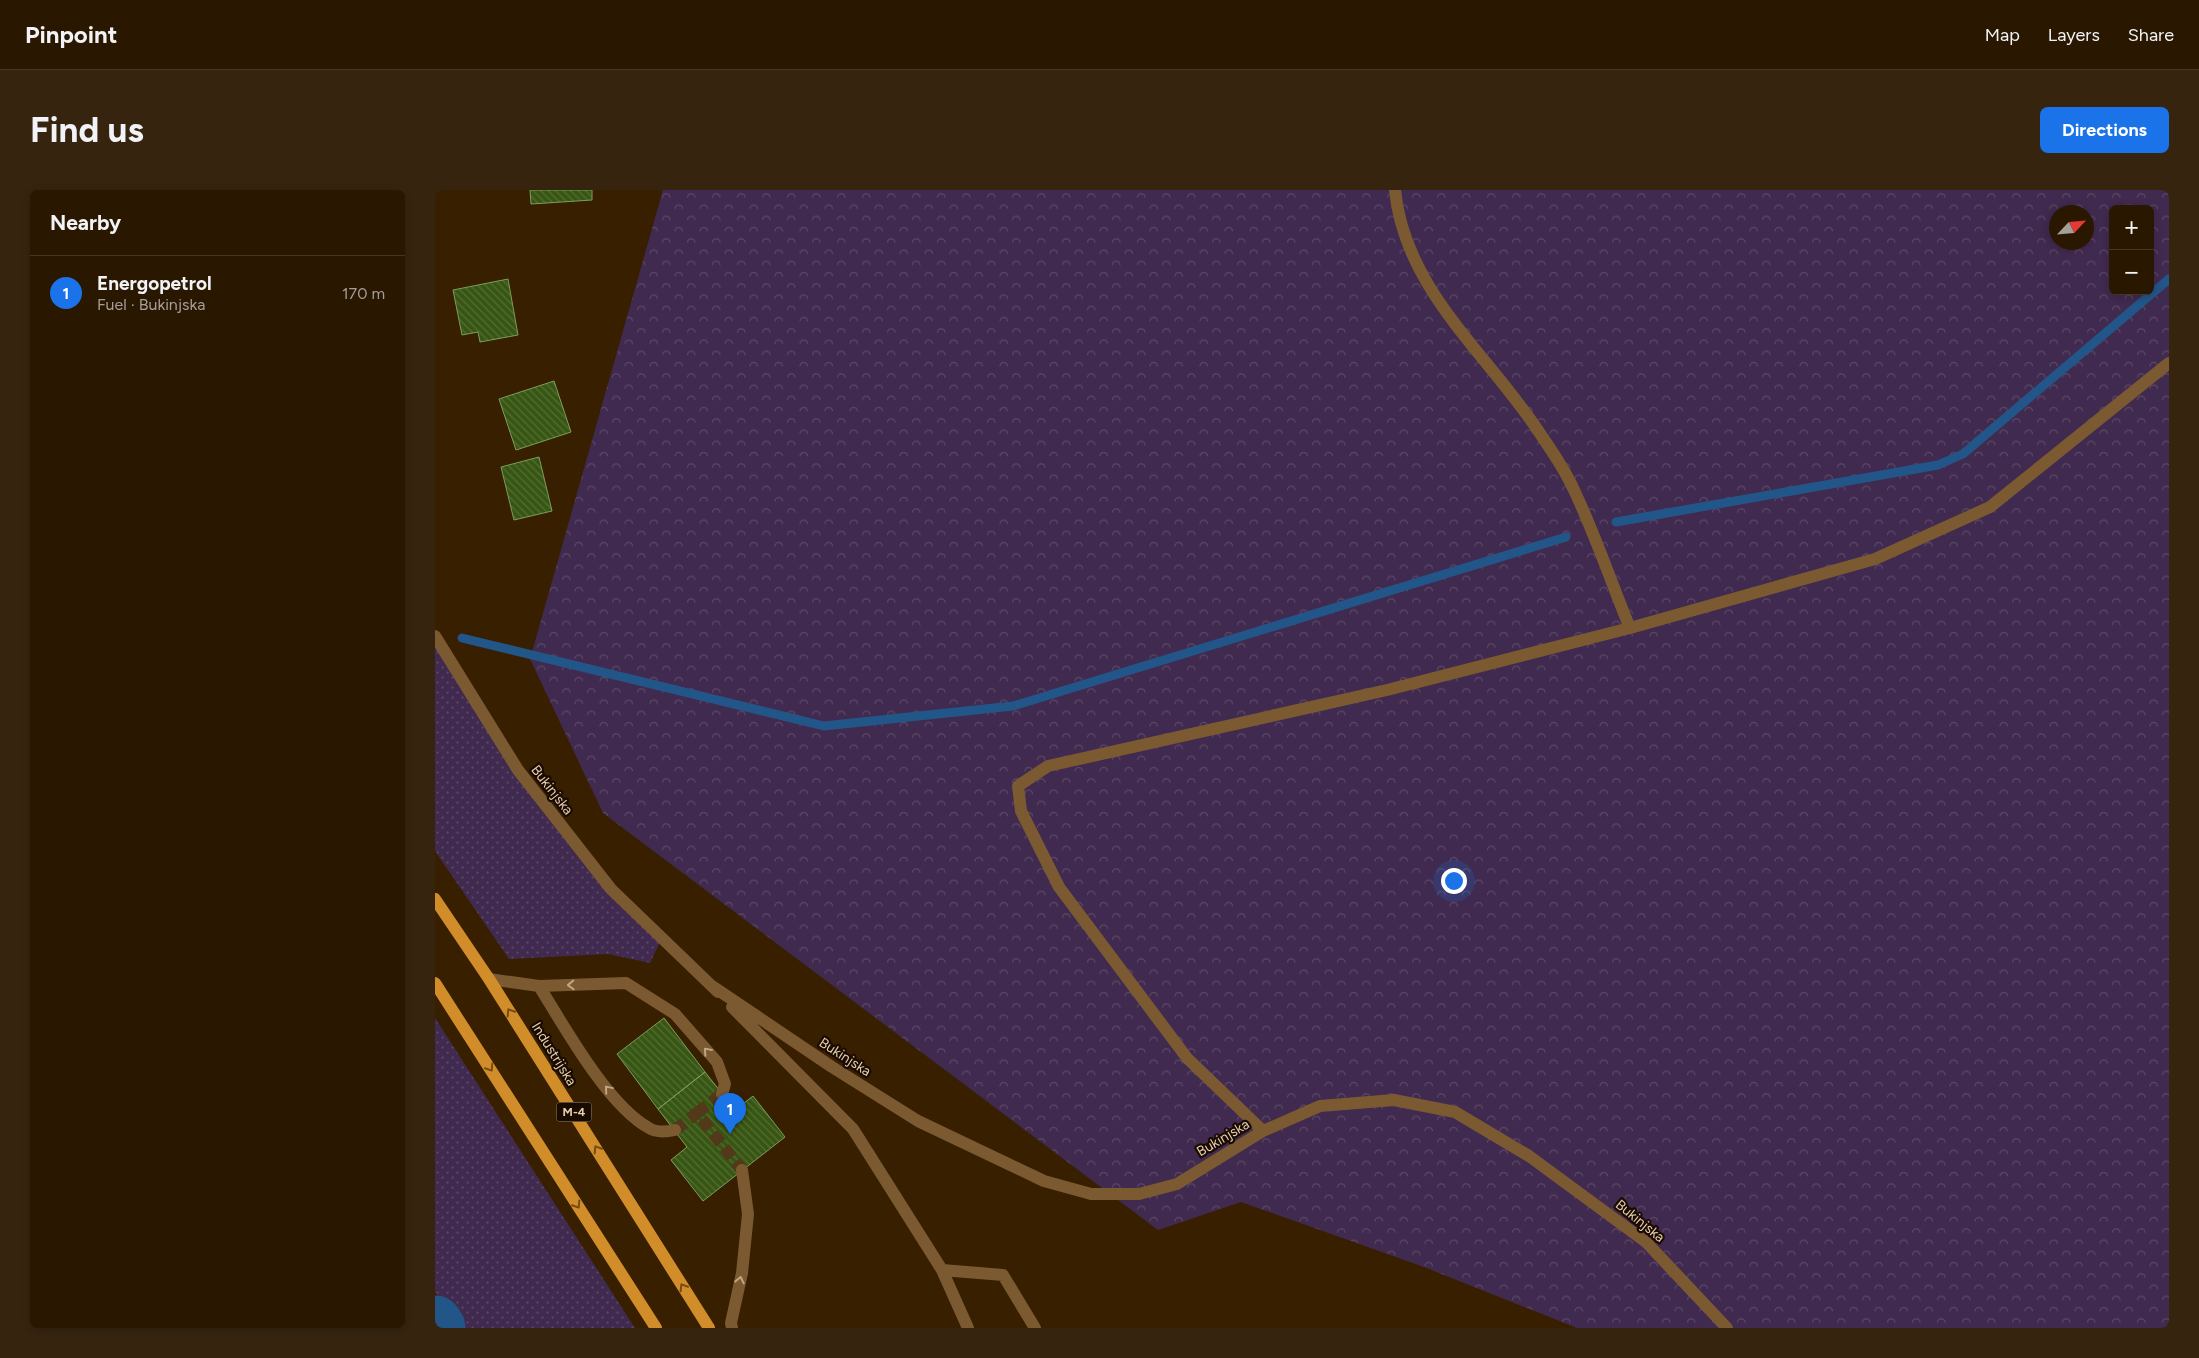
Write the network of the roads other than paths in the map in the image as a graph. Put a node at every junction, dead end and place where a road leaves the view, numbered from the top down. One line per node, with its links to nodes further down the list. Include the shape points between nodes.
1 (1395, 190): 3 (street, via 1398,212 1412,257 1434,294 1543,436 1574,489)
2 (2169, 363): 3 (street, via 1990,507 1875,559)
3 (1630, 628): 12 (street, via 1387,690 1048,766 1018,786 1021,811 1059,887 1187,1058)
4 (435, 636): 9 (street, Bukinjska, via 518,770 605,882)
5 (435, 899): 6 (main road, Industrijska / M-4)
6 (489, 979): 8 (street); 16 (main road, Industrijska / M-4, one-way to 6)
7 (435, 983): 15 (main road, one-way to 15)
8 (539, 986): 10 (street, one-way to 8, via 725,1084 717,1062 675,1014 626,983); 11 (street, one-way to 8, via 662,1132 650,1129 630,1115 593,1071)
9 (712, 986): 12 (street, Bukinjska, via 918,1121 1044,1181 1091,1194 1139,1194 1177,1184); 14 (street, Bukinjska, via 853,1129)
10 (722, 1094)
11 (675, 1130)
12 (1263, 1131): 20 (street, Bukinjska, via 1320,1106 1394,1100 1455,1112 1529,1156 1646,1242)
13 (742, 1170): 17 (street, one-way to 13, via 748,1214)
14 (942, 1270): 18 (street, Bukinjska); 19 (street, via 1003,1275)
15 (656, 1328)
16 (709, 1328)
17 (732, 1328)
18 (968, 1328)
19 (1035, 1328)
20 (1727, 1328)

